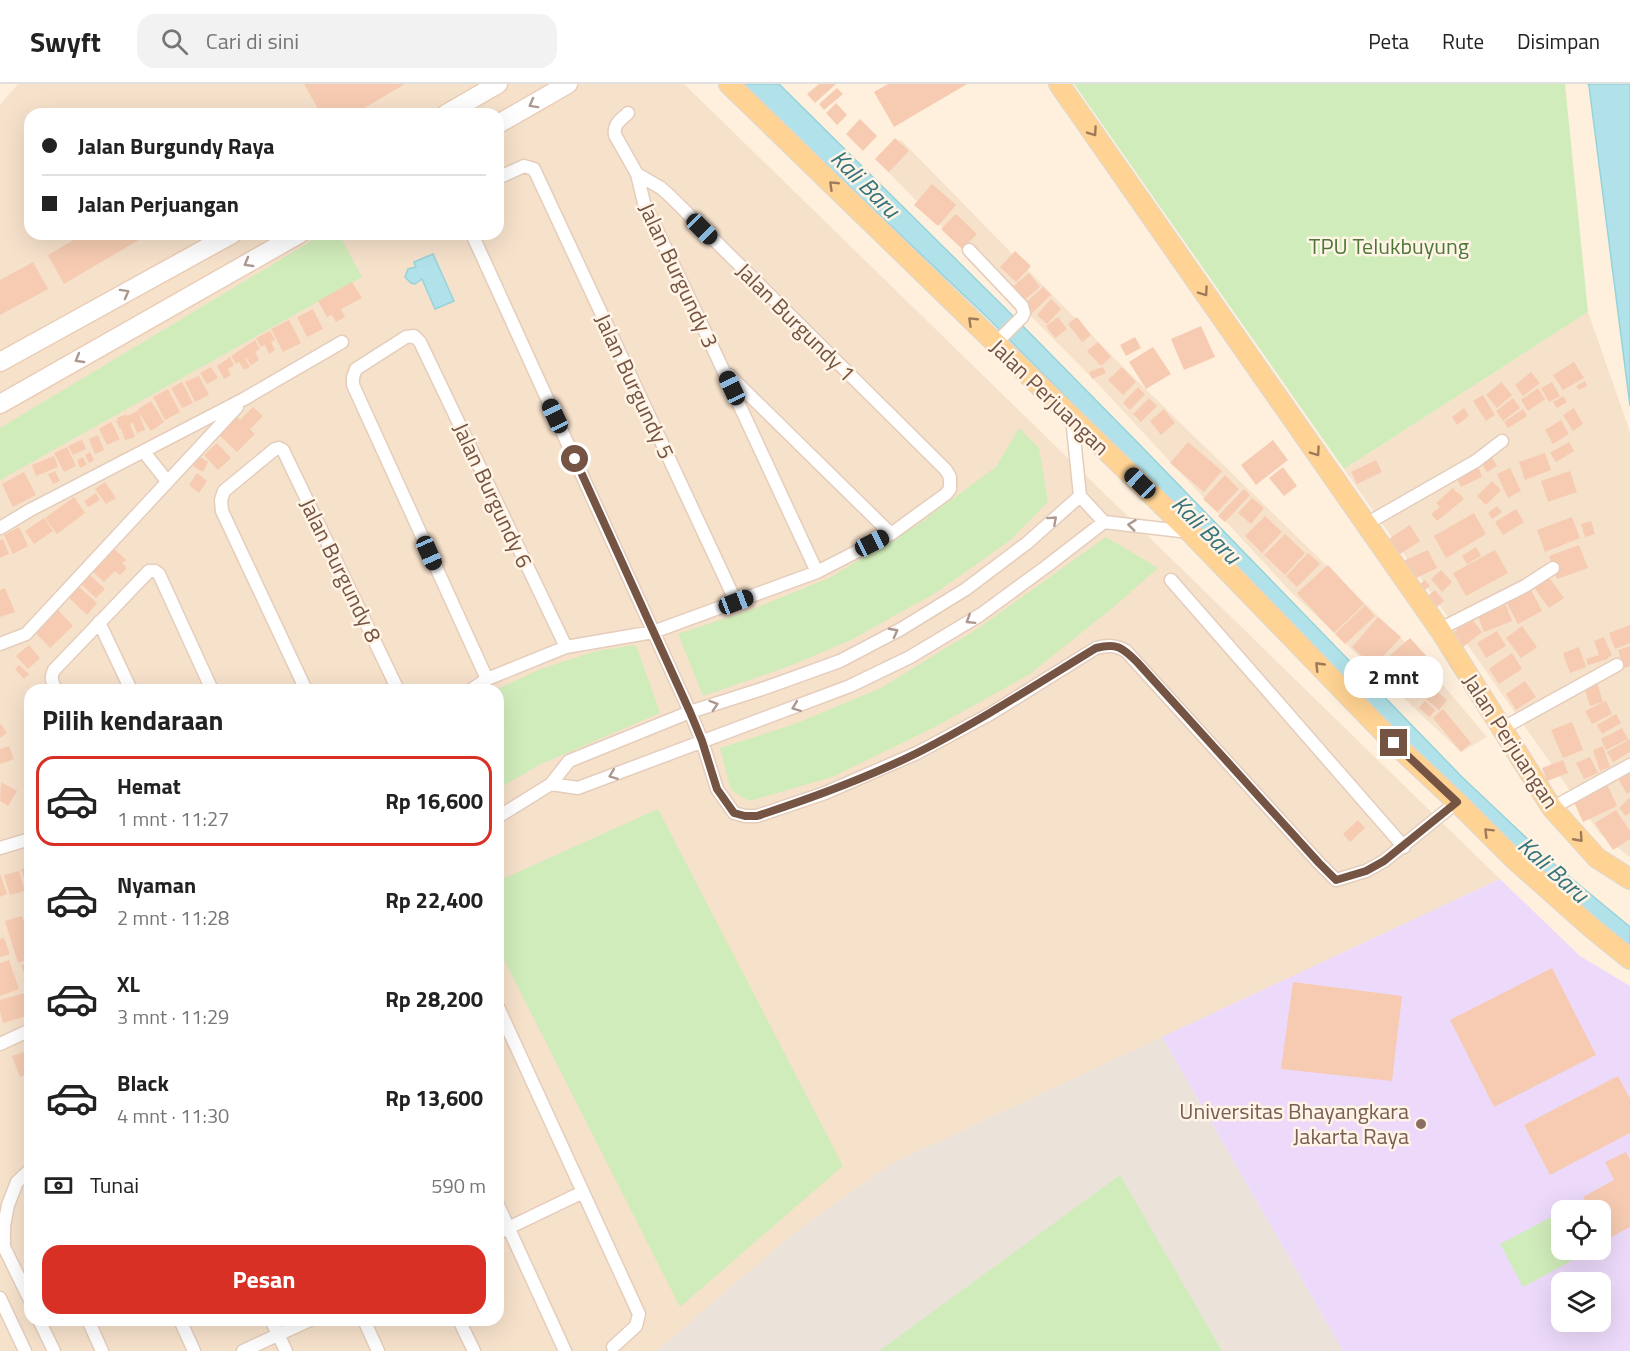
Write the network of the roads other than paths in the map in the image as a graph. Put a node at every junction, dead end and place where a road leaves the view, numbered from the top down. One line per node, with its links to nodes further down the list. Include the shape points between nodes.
1 (498, 84): 5 (street)
2 (564, 84): 7 (street, one-way to 7)
3 (729, 84): 14 (main road, Jalan Perjuangan, one-way to 3)
4 (1059, 84): 26 (main road, Jalan Perjuangan, one-way to 26)
5 (456, 108)
6 (628, 113): 8 (street, Jalan Burgundy 3, via 614,130)
7 (504, 120)
8 (637, 174): 17 (street, Jalan Burgundy 3, via 644,203); 29 (street, Jalan Burgundy 1, via 670,196 946,470 951,483 946,494)
9 (504, 175): 33 (street, Jalan Burgundy 5, via 524,166 534,169)
10 (221, 240): 16 (street, one-way to 10)
11 (288, 240): 19 (street, one-way to 19)
12 (475, 240): 36 (street)
13 (969, 250): 14 (street, via 1022,306 1022,317)
14 (998, 341): 20 (main road, Jalan Perjuangan)
15 (342, 342): 18 (street)
16 (0, 362)
17 (723, 368): 29 (street); 31 (street, Jalan Burgundy 3)
18 (244, 399): 22 (street); 23 (street)
19 (0, 404)
20 (1072, 418): 24 (street); 28 (main road, Jalan Perjuangan)
21 (1502, 441): 26 (street, via 1476,461)
22 (144, 452): 23 (street); 27 (street)
23 (167, 481): 37 (street, via 31,629 22,637)
24 (1080, 496): 25 (street); 47 (street, one-way to 24, via 840,661 901,629 966,589)
25 (1104, 522): 28 (street, one-way to 25); 49 (street, one-way to 49, via 980,615 910,657 849,686)
26 (1366, 524): 35 (main road, Jalan Perjuangan)
27 (0, 528)
28 (1190, 532): 52 (main road, Jalan Perjuangan, one-way to 28, via 1394,743)
29 (891, 534): 31 (street)
30 (1553, 568): 35 (street)
31 (817, 572): 33 (street)
32 (1171, 580): 56 (street)
33 (736, 602): 36 (street)
34 (99, 622): 41 (street, via 54,669); 42 (street); 43 (street, via 149,572 155,571)
35 (1440, 630): 48 (main road, Jalan Perjuangan)
36 (654, 632): 38 (street); 47 (street)
37 (0, 644)
38 (566, 647): 40 (street); 40 (street, Jalan Burgundy 6, via 420,342 414,336 406,337 356,369 353,385)
39 (1617, 665): 48 (street)
40 (487, 680): 46 (street)
41 (53, 684)
42 (128, 684)
43 (209, 684)
44 (303, 684): 45 (street, Jalan Burgundy 8, via 222,511 224,491 279,448 284,450)
45 (395, 684)
46 (481, 684)
47 (690, 712): 49 (street); 51 (street, via 569,761)
48 (1503, 728): 53 (main road, Jalan Perjuangan)
49 (702, 741): 51 (street, one-way to 51, via 578,788); 56 (street, via 717,789 726,803 734,813 757,816 825,793 917,753 990,714 1096,648 1117,646 1137,662 1336,880 1366,871)
50 (1630, 765): 53 (street)
51 (551, 784): 54 (street)
52 (1457, 802): 56 (street); 59 (main road, Jalan Perjuangan, one-way to 52, via 1513,858)
53 (1552, 807): 58 (main road, Jalan Perjuangan, one-way to 58, via 1597,858)
54 (504, 812)
55 (24, 840): 57 (street)
56 (1404, 847)
57 (0, 848)
58 (1630, 879)
59 (1630, 959)
60 (504, 1020): 64 (street)
61 (24, 1033): 62 (street)
62 (0, 1044)
63 (24, 1176): 67 (street, via 17,1182 4,1226 4,1247)
64 (583, 1192): 65 (street); 77 (street, via 639,1314 636,1326)
65 (504, 1230)
66 (504, 1232): 86 (street)
67 (24, 1288)
68 (0, 1298): 78 (street)
69 (42, 1326): 79 (street)
70 (91, 1326): 80 (street)
71 (183, 1326): 81 (street)
72 (274, 1326): 76 (street)
73 (297, 1326): 76 (street)
74 (367, 1326): 84 (street)
75 (462, 1326): 85 (street)
76 (278, 1335): 82 (street); 83 (street)
77 (613, 1347)
78 (25, 1351)
79 (54, 1351)
80 (102, 1351)
81 (194, 1351)
82 (243, 1351)
83 (286, 1351)
84 (378, 1351)
85 (474, 1351)
86 (565, 1351)

